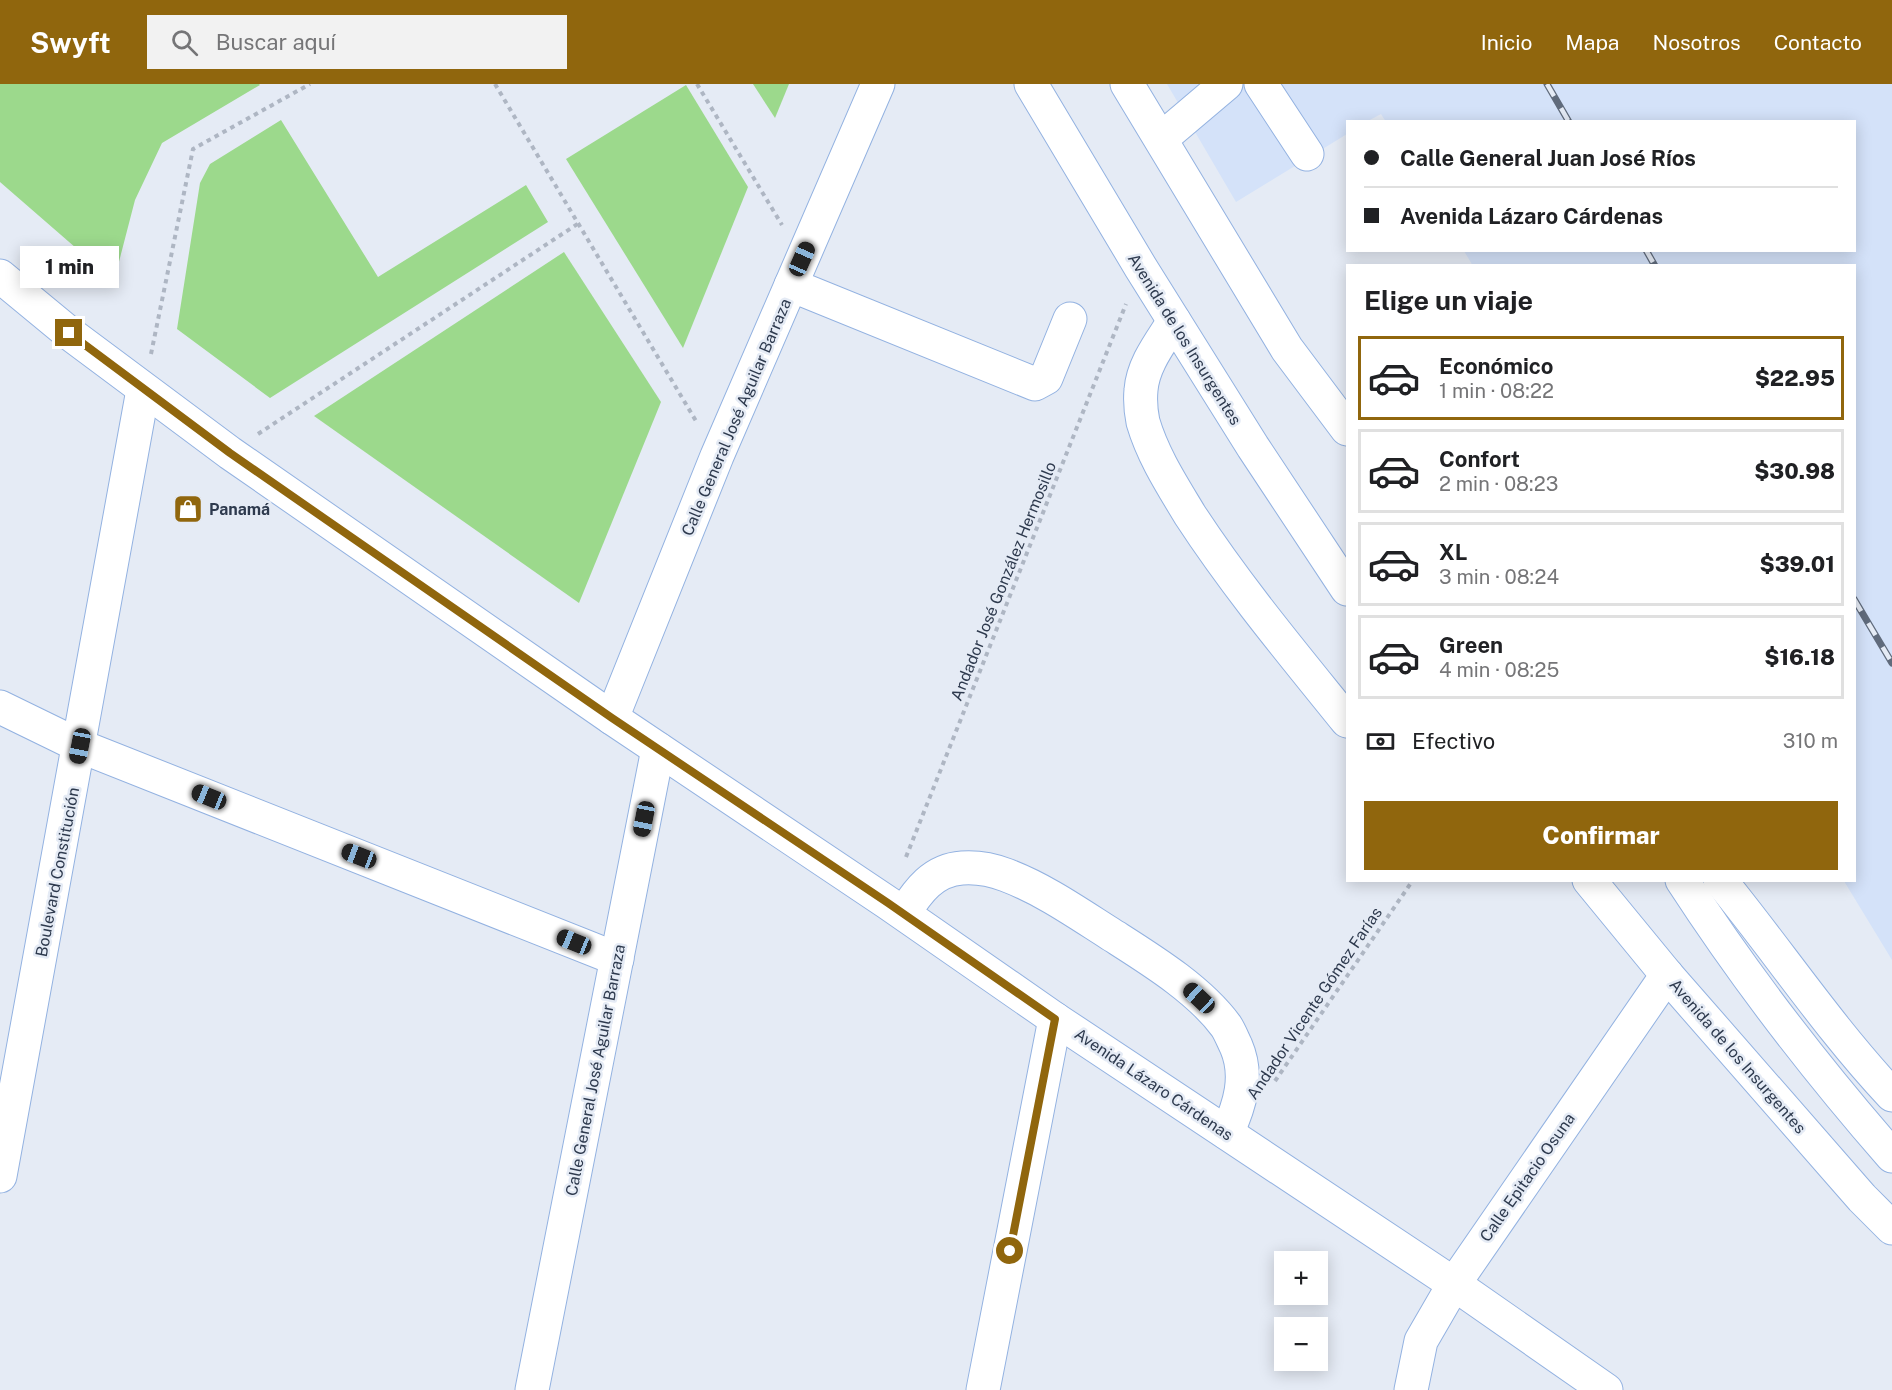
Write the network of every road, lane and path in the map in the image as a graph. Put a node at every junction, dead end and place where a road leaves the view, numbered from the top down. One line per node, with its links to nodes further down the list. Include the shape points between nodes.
1 (310, 84): 17 (path, via 193,149)
2 (495, 84): 11 (path)
3 (696, 84): 13 (path)
4 (878, 84): 13 (main road, Calle General José Aguilar Barraza)
5 (1031, 84): 12 (main road, Avenida de los Insurgentes)
6 (1127, 84): 9 (main road)
7 (1226, 84): 9 (main road)
8 (1261, 84): 10 (main road)
9 (1161, 139): 18 (main road, via 1287,349)
10 (1307, 154)
11 (579, 224): 19 (path); 20 (path)
12 (1141, 268): 16 (main road, Avenida de los Insurgentes); 27 (path, Andador José González Hermosillo)
13 (797, 272): 15 (main road, via 1035,384 1046,378); 20 (main road, Calle General José Aguilar Barraza)
14 (0, 276): 17 (main road, Avenida Lázaro Cárdenas)
15 (1070, 320)
16 (1174, 321): 21 (main road, Avenida de los Insurgentes); 24 (main road, via 1150,360 1141,389 1143,420 1152,446 1167,478 1208,542)
17 (143, 390): 19 (main road, Avenida Lázaro Cárdenas); 25 (main road, Boulevard Constitución)
18 (1346, 428)
19 (230, 453): 23 (main road, Avenida Lázaro Cárdenas)
20 (717, 456): 23 (main road, Calle General José Aguilar Barraza)
21 (1346, 588)
22 (0, 707): 25 (main road)
23 (612, 718): 26 (main road, Avenida Lázaro Cárdenas)
24 (1346, 720)
25 (80, 746): 33 (main road); 40 (main road, Boulevard Constitución)
26 (658, 749): 32 (main road, Avenida Lázaro Cárdenas); 33 (main road, Calle General José Aguilar Barraza)
27 (906, 858)
28 (1412, 882): 36 (path, Andador Vicente Gómez Farías)
29 (1591, 882): 34 (main road, Avenida de los Insurgentes)
30 (1684, 882): 39 (main road, via 1733,956)
31 (1722, 882): 37 (main road, via 1856,1056)
32 (904, 913): 35 (main road, Avenida Lázaro Cárdenas); 38 (main road, via 920,889 945,871 981,868 1005,874 1069,907 1149,959 1210,1009 1226,1026 1236,1047 1243,1079)
33 (617, 959): 43 (main road, Calle General José Aguilar Barraza)
34 (1667, 975): 41 (main road, Avenida de los Insurgentes); 42 (main road, Calle Epitacio Osuna)
35 (1055, 1019): 38 (main road, Avenida Lázaro Cárdenas); 44 (main road)
36 (1275, 1081)
37 (1892, 1095)
38 (1227, 1133): 42 (main road, Avenida Lázaro Cárdenas)
39 (1892, 1156)
40 (0, 1176)
41 (1892, 1228)
42 (1454, 1284): 45 (main road, Calle Epitacio Osuna, via 1421,1341); 46 (main road, Avenida Lázaro Cárdenas)
43 (532, 1390)
44 (983, 1390)
45 (1411, 1390)
46 (1606, 1390)

